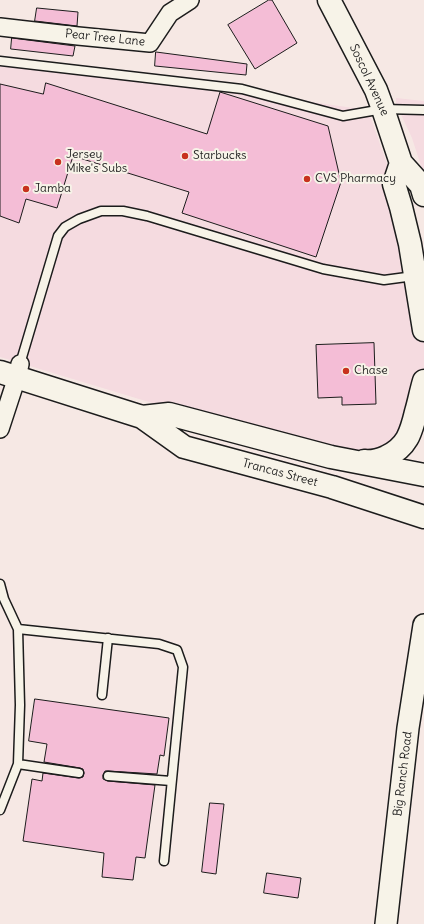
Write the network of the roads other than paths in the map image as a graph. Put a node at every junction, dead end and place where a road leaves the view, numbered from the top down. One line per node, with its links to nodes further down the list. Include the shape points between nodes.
1 (190, 0): 3 (street, Pear Tree Lane, via 170,12 150,43)
2 (329, 0): 5 (main road, Soscol Avenue)
3 (0, 27)
4 (0, 61): 5 (lane, via 242,89 342,116)
5 (384, 109): 6 (lane); 7 (main road, Soscol Avenue)
6 (424, 110)
7 (401, 163): 8 (main road, Soscol Avenue, via 421,185); 9 (main road, via 394,184)
8 (424, 195)
9 (401, 207): 10 (main road, via 413,214 417,221); 11 (main road)
10 (424, 254)
11 (415, 275): 12 (main road); 13 (lane, via 384,280 323,270 147,216 123,211 101,211 65,227 58,236)
12 (424, 330)
13 (12, 371): 15 (main road, Trancas Street); 16 (street)
14 (424, 381): 17 (main road, via 410,434 399,449 371,462)
15 (142, 417): 17 (main road, Trancas Street, via 169,414); 19 (main road, Trancas Street, via 184,447 332,487)
16 (0, 429)
17 (331, 457): 18 (main road, Trancas Street)
18 (424, 475)
19 (424, 517)
20 (0, 584): 21 (lane)
21 (18, 629): 23 (lane); 25 (lane)
22 (424, 629): 31 (street, Big Ranch Road, via 408,728)
23 (108, 638): 24 (lane); 28 (lane, via 159,644 177,650 183,667)
24 (102, 695)
25 (18, 764): 26 (lane); 29 (lane)
26 (79, 772)
27 (108, 776): 28 (lane)
28 (171, 781): 30 (lane)
29 (0, 810)
30 (164, 861)
31 (386, 924)

